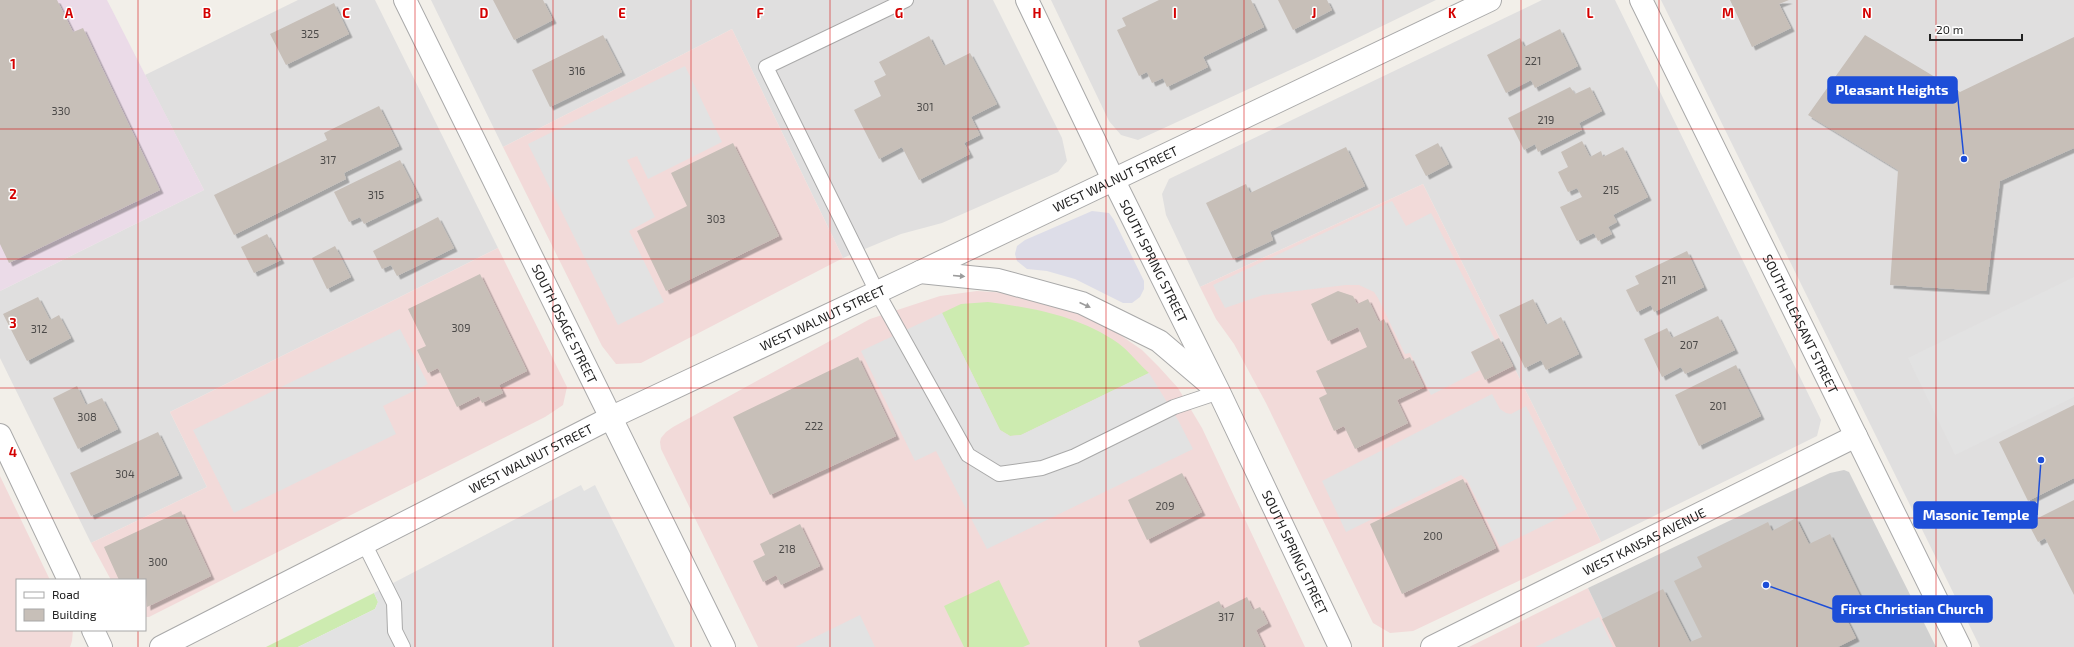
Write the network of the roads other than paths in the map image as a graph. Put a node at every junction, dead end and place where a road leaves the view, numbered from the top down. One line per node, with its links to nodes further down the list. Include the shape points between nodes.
1 (405, 0): 10 (street, SOUTH OSAGE STREET)
2 (906, 0): 8 (lane, via 766,67)
3 (1027, 0): 6 (street, SOUTH SPRING STREET)
4 (1490, 0): 6 (street, WEST WALNUT STREET)
5 (1641, 0): 12 (street, SOUTH PLEASANT STREET)
6 (1113, 179): 7 (street, WEST WALNUT STREET); 9 (street, SOUTH SPRING STREET)
7 (920, 272): 8 (street, WEST WALNUT STREET); 9 (street, SOUTH SPRING STREET, one-way to 9, via 998,280 1082,303 1159,341)
8 (877, 292): 9 (lane, via 968,455 999,474 1042,468 1062,461 1174,407); 10 (street, WEST WALNUT STREET)
9 (1219, 392): 20 (street, SOUTH SPRING STREET)
10 (612, 417): 13 (street, WEST WALNUT STREET); 19 (street, SOUTH OSAGE STREET)
11 (0, 435): 14 (street)
12 (1856, 436): 21 (street, WEST KANSAS AVENUE); 22 (street, SOUTH PLEASANT STREET)
13 (364, 543): 17 (street, WEST WALNUT STREET); 18 (lane, via 394,603 396,631)
14 (69, 579)
15 (93, 631): 16 (street)
16 (101, 647)
17 (160, 647)
18 (403, 647)
19 (724, 647)
20 (1340, 647)
21 (1432, 647)
22 (1960, 647)

